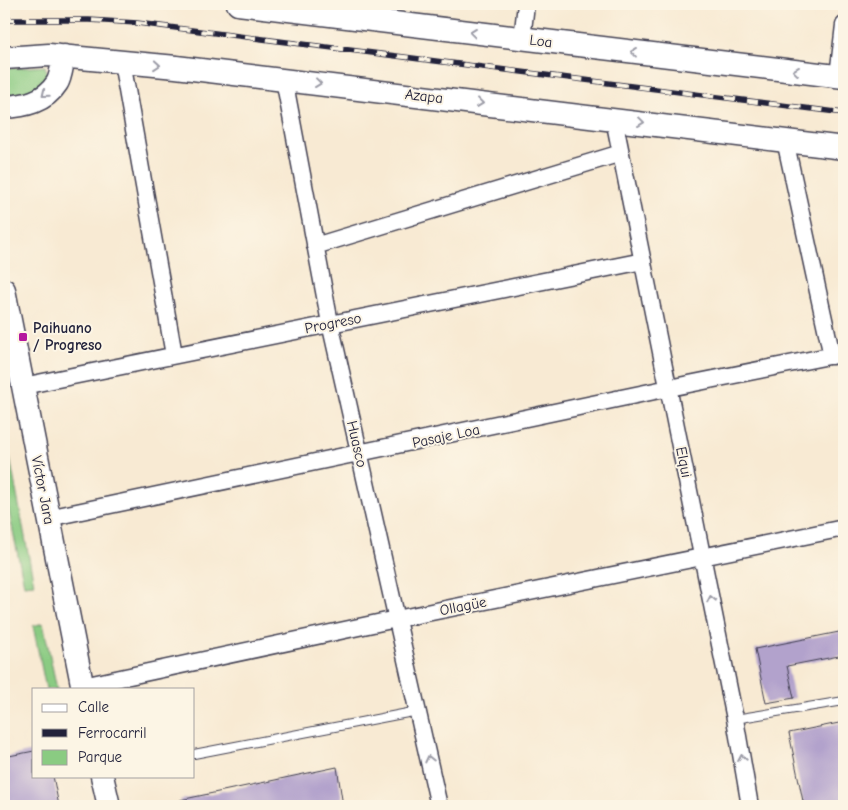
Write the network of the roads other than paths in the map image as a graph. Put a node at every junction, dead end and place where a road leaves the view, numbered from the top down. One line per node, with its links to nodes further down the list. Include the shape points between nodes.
1 (238, 4): 4 (street, Loa, one-way to 1)
2 (526, 4): 4 (street)
3 (844, 25): 8 (street)
4 (522, 39): 8 (street, Loa, one-way to 4)
5 (64, 56): 6 (street, Azapa); 7 (street, Azapa); 10 (street, one-way to 10, via 57,83 44,97 23,106)
6 (4, 58)
7 (122, 62): 9 (street, Azapa, one-way to 9); 20 (street)
8 (841, 77)
9 (284, 79): 11 (street, Azapa, one-way to 11); 15 (street, Huasco)
10 (4, 107)
11 (614, 119): 12 (street, Azapa, one-way to 12); 14 (street, Elqui)
12 (785, 140): 13 (street, Azapa); 19 (street)
13 (844, 148)
14 (621, 153): 15 (street); 16 (street, Elqui)
15 (315, 246): 18 (street, Huasco)
16 (643, 261): 18 (street, Progreso); 22 (street, Elqui)
17 (4, 290): 21 (street, Víctor Jara)
18 (330, 323): 20 (street, Progreso); 23 (street, Huasco)
19 (838, 354): 22 (street, Pasaje Loa)
20 (174, 355): 21 (street, Progreso)
21 (24, 386): 24 (street, Víctor Jara)
22 (669, 388): 23 (street, Pasaje Loa); 26 (street, Elqui)
23 (359, 454): 24 (street, Pasaje Loa); 27 (street, Huasco)
24 (48, 518): 28 (street, Víctor Jara)
25 (844, 528): 26 (street, Ollagüe)
26 (703, 557): 27 (street, Ollagüe); 31 (street, Elqui, one-way to 26)
27 (397, 620): 28 (street, Ollagüe); 30 (street, Huasco)
28 (83, 687)
29 (844, 700): 31 (lane)
30 (418, 711): 32 (lane); 35 (street, Huasco, one-way to 30)
31 (735, 718): 36 (street, Elqui, one-way to 31)
32 (195, 754)
33 (102, 778): 34 (street)
34 (109, 806)
35 (439, 806)
36 (750, 806)

